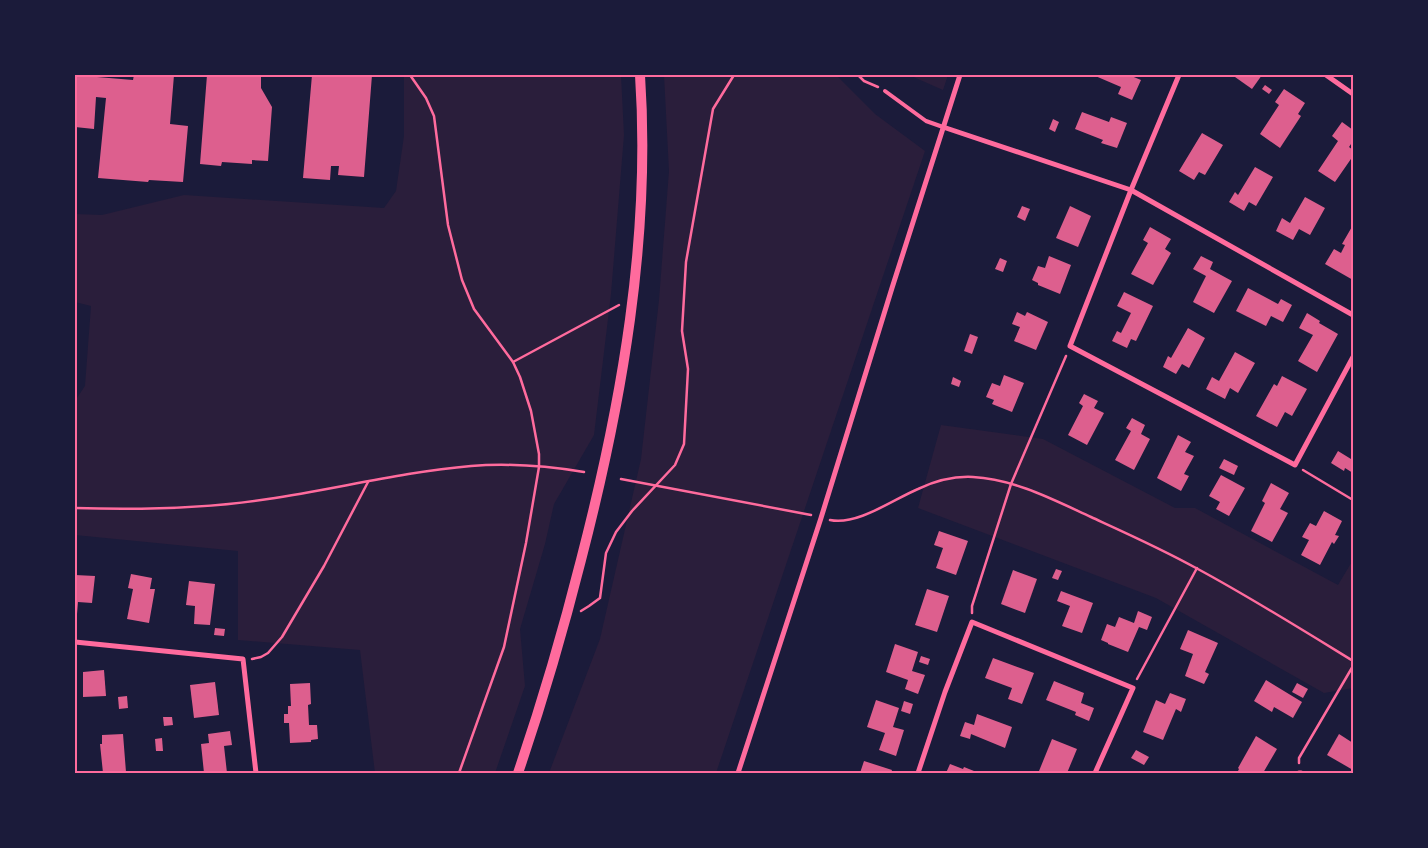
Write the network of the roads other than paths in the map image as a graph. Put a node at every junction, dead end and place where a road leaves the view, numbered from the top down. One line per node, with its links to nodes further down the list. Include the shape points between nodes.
1 (640, 75): 13 (main road, via 643,115 637,265 626,347 605,464 566,618)
2 (960, 75): 7 (street)
3 (1179, 75): 8 (street)
4 (1326, 75): 6 (street)
5 (885, 90): 7 (lane, via 926,121)
6 (1353, 94)
7 (943, 127): 8 (street); 14 (street)
8 (1131, 190): 9 (street); 10 (street, via 1070,346 1295,465)
9 (1353, 315)
10 (1353, 357)
11 (75, 642): 12 (street, via 243,659)
12 (256, 773)
13 (518, 773)
14 (738, 773)
15 (918, 773): 16 (street, via 972,622 1133,688)
16 (1095, 773)

